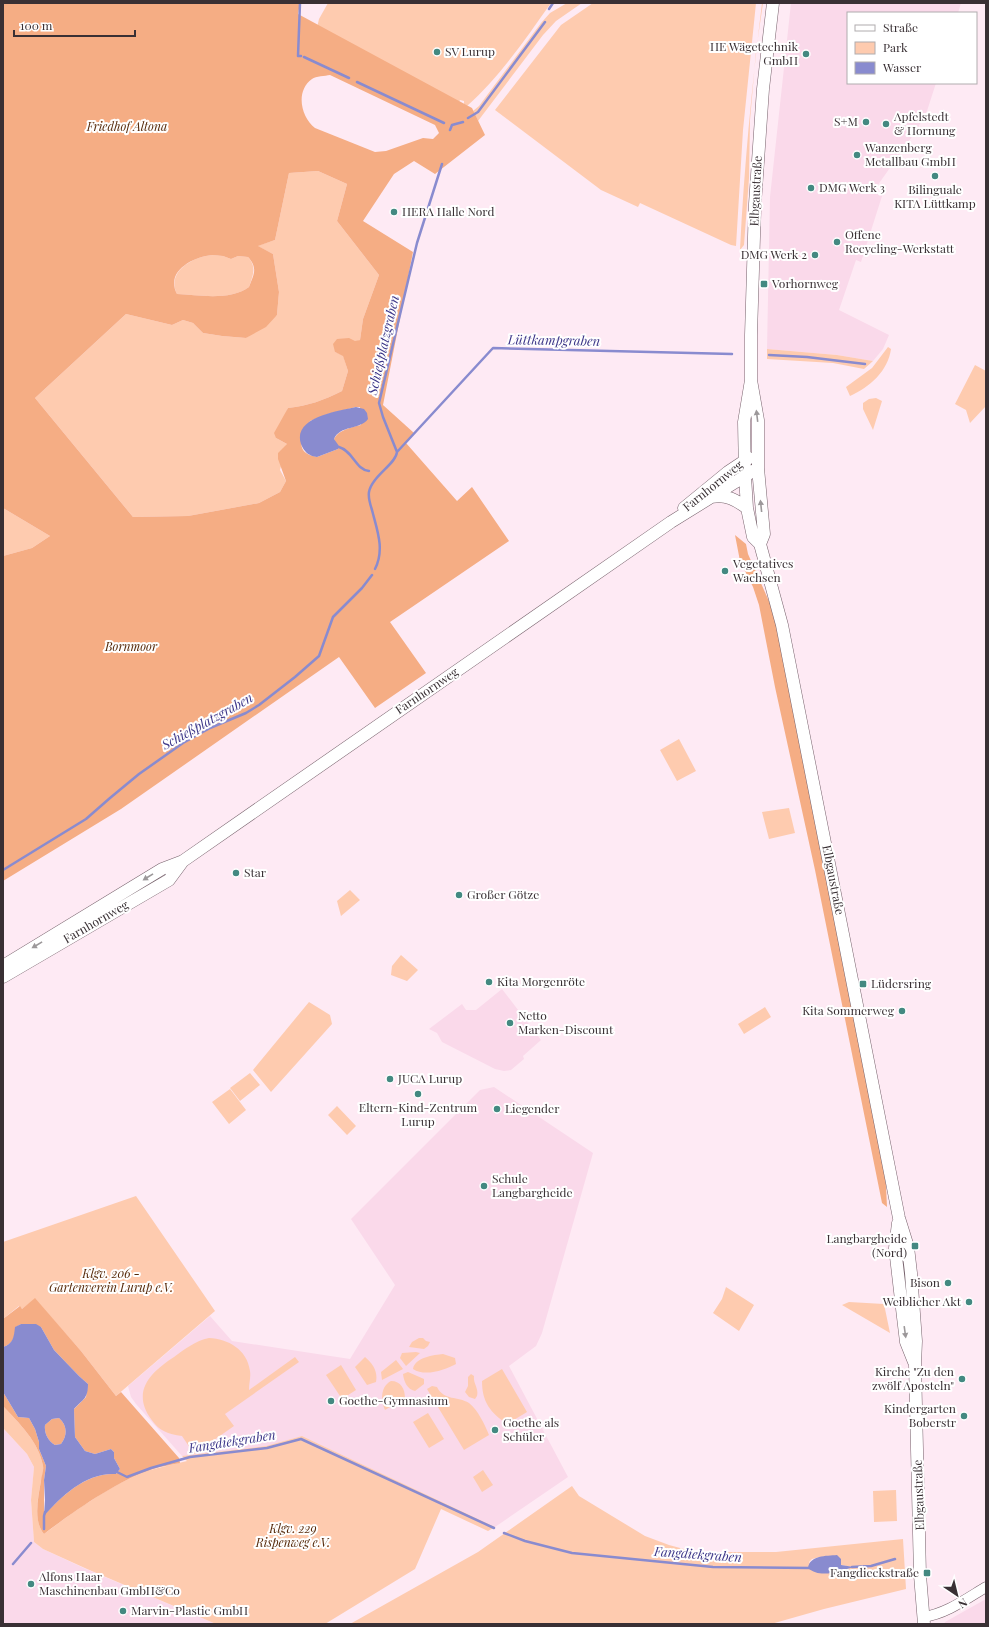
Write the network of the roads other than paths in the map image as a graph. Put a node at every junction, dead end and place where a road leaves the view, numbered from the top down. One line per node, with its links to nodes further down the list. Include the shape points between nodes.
1 (773, 3): 2 (main road, Elbgaustraße, via 763,89 755,204)
2 (751, 380): 3 (main road, Elbgaustraße, one-way to 2, via 758,420); 4 (main road, Elbgaustraße, via 744,422)
3 (758, 452): 4 (main road, Farnhornweg); 5 (main road, Elbgaustraße)
4 (744, 460): 6 (main road, Elbgaustraße); 9 (main road, Farnhornweg, via 686,506)
5 (758, 468): 6 (main road, Farnhornweg); 10 (main road, Elbgaustraße, one-way to 5, via 764,534)
6 (745, 476): 7 (main road, Farnhornweg); 8 (main road, Elbgaustraße)
7 (712, 497): 8 (main road, via 719,495 730,498); 9 (main road, Farnhornweg)
8 (747, 508): 10 (main road, Elbgaustraße, via 753,537)
9 (671, 522): 11 (main road, Farnhornweg)
10 (760, 544): 15 (main road, Elbgaustraße, via 784,631 899,1218 895,1248 906,1342 915,1365)
11 (183, 861): 12 (main road, Farnhornweg, one-way to 12, via 162,869); 13 (main road, Farnhornweg, via 169,880)
12 (3, 966)
13 (3, 977)
14 (986, 1587): 15 (street, via 944,1612)
15 (923, 1620)

